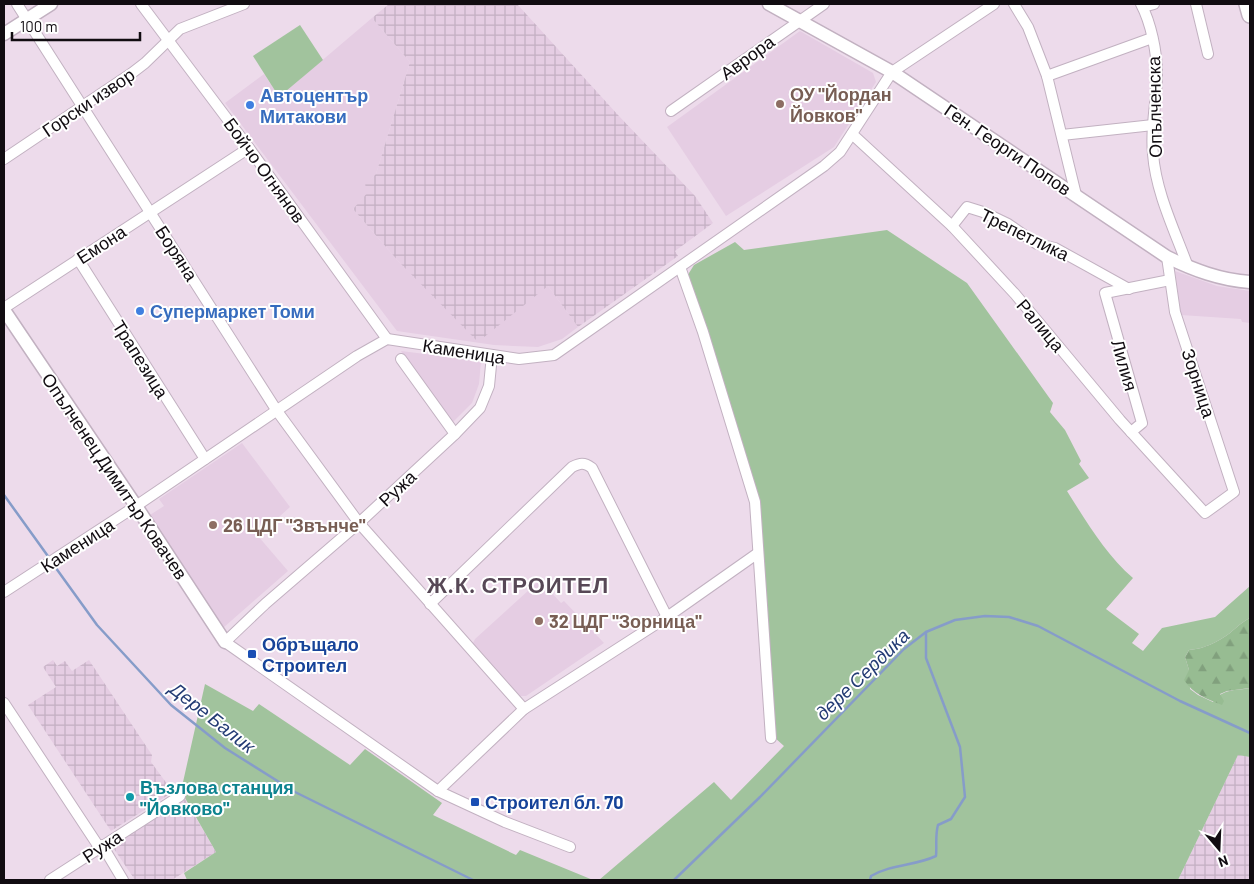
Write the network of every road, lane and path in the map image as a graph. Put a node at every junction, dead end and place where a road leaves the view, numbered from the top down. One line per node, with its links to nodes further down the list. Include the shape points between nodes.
1 (17, 4): 14 (street, Боряна)
2 (51, 4): 14 (street)
3 (141, 4): 18 (street, Бойчо Огнянов)
4 (244, 4): 18 (street, Горски извор, via 180,29)
5 (769, 4): 15 (street, Ген. Георги Попов)
6 (824, 4): 15 (street, Аврора)
7 (994, 4): 20 (street)
8 (1014, 4): 21 (street, via 1028,26)
9 (1154, 4): 12 (street)
10 (1196, 4): 19 (street)
11 (1247, 4): 13 (main road)
12 (1142, 6): 17 (street, Опълченска)
13 (1250, 16)
14 (27, 19): 16 (street); 22 (street, Боряна)
15 (799, 20): 20 (street, Ген. Георги Попов); 23 (street, Аврора)
16 (4, 34)
17 (1152, 38): 21 (street); 24 (street, Опълченска, via 1157,74)
18 (168, 40): 22 (street, Горски извор, via 145,63); 27 (street, Бойчо Огнянов)
19 (1208, 54)
20 (892, 72): 25 (street, Каменица); 29 (street, Ген. Георги Попов)
21 (1047, 76): 26 (street)
22 (82, 105): 28 (street, Горски извор); 30 (street, Боряна)
23 (671, 111)
24 (1153, 124): 26 (street); 35 (street, Опълченска, via 1153,154 1158,183)
25 (852, 134): 31 (street, Ралица); 34 (street, Каменица, via 840,152 824,166)
26 (1062, 135): 29 (street)
27 (250, 148): 30 (street, Емона); 40 (street, Бойчо Огнянов)
28 (4, 159)
29 (1076, 196): 32 (street, Ген. Георги Попов)
30 (151, 212): 33 (street, Емона); 43 (street, Боряна)
31 (952, 226): 38 (street, Трепетлика, via 967,207 983,212 1037,244 1055,248); 44 (street, Ралица, via 1015,294)
32 (1166, 257): 35 (street, Ген. Георги Попов); 36 (street, Зорница)
33 (78, 259): 39 (street, Емона); 46 (street, Трапезица)
34 (680, 267): 41 (street, Каменица, via 554,355 519,359); 50 (street, via 704,332 755,502)
35 (1188, 267): 37 (street, Ген. Георги Попов, via 1218,277)
36 (1170, 280): 38 (street); 47 (street, Зорница, via 1175,312 1234,492)
37 (1250, 282)
38 (1128, 289): 44 (street, Лилия, via 1105,293 1142,423)
39 (4, 309): 48 (street, Опълченец Димитър Ковачев)
40 (387, 339): 41 (street, Каменица); 43 (street, Каменица)
41 (492, 355): 45 (street, Ружа, via 485,398 480,408)
42 (401, 359): 45 (street)
43 (277, 411): 46 (street, Каменица); 49 (street, Боряна)
44 (1131, 432): 47 (street, Ралица, via 1205,512)
45 (455, 434): 49 (street, Ружа)
46 (205, 459): 48 (street, Каменица)
47 (1221, 502)
48 (136, 506): 51 (street, Каменица); 54 (street, Опълченец Димитър Ковачев)
49 (359, 523): 52 (street, Боряна); 54 (street, Ружа)
50 (758, 554): 53 (street); 57 (street)
51 (4, 592)
52 (430, 604): 53 (street, via 572,467 587,464 592,468); 56 (street, Боряна)
53 (667, 617): 56 (street)
54 (225, 642): 58 (street)
55 (4, 703): 60 (street)
56 (524, 709): 58 (street)
57 (771, 738)
58 (438, 792): 61 (street)
59 (180, 796): 60 (street, Ружа)
60 (100, 846): 62 (street, Ружа); 63 (street)
61 (570, 847)
62 (50, 880)
63 (123, 880)

